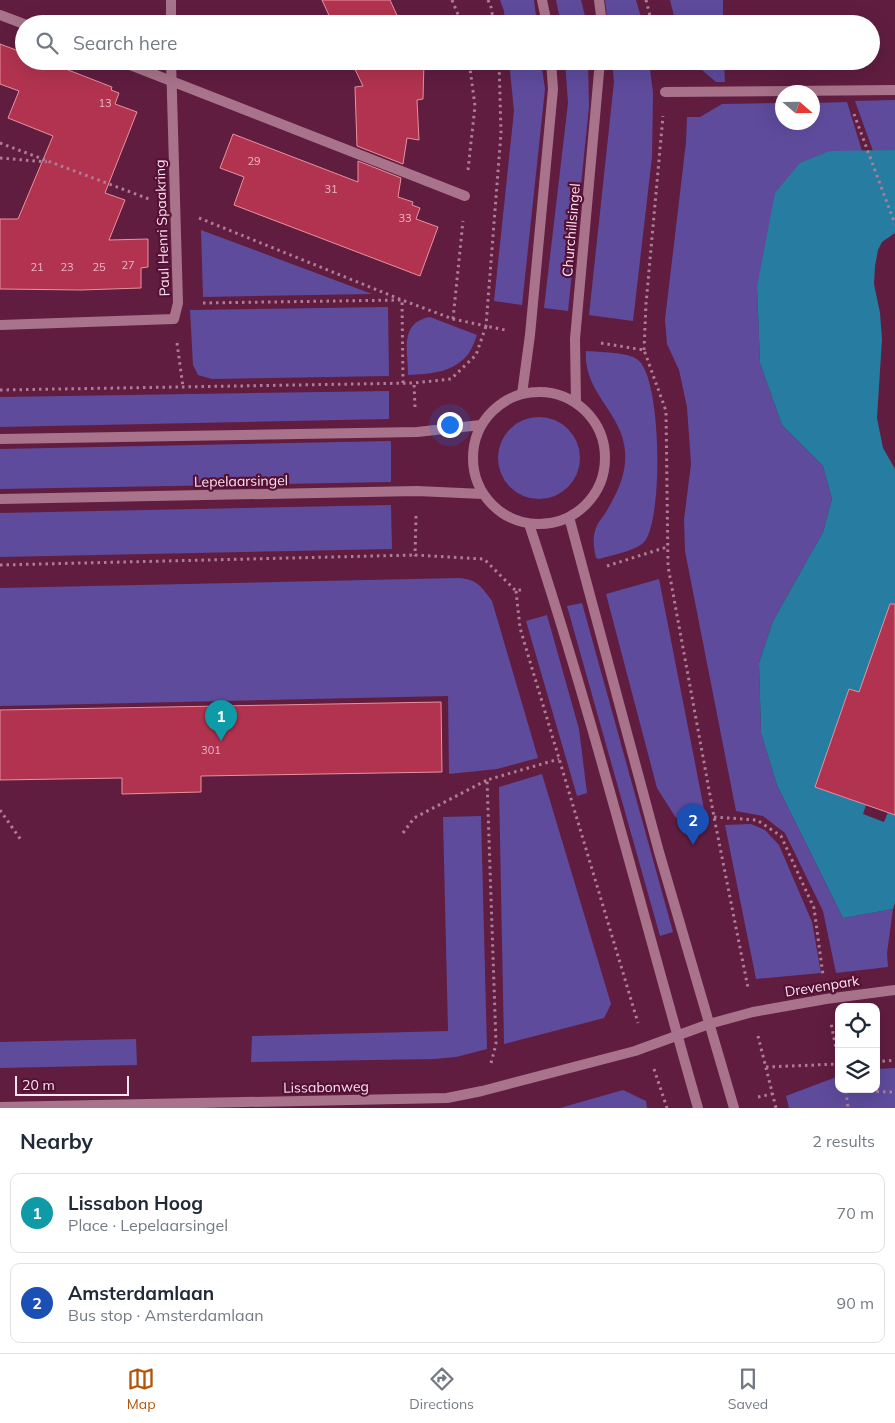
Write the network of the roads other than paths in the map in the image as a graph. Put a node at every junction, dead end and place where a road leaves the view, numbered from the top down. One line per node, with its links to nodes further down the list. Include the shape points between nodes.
1 (171, 0): 5 (street)
2 (542, 0): 6 (street)
3 (599, 0): 7 (street)
4 (0, 14): 8 (street)
5 (171, 15)
6 (545, 15)
7 (601, 15)
8 (15, 20)
9 (143, 70): 13 (street)
10 (171, 70): 13 (street, Paul Henri Spaakring)
11 (552, 70): 18 (street, via 553,90)
12 (599, 70): 19 (street, Churchillsingel, via 575,338)
13 (171, 81): 16 (street); 17 (street, Paul Henri Spaakring, via 178,304 174,319)
14 (895, 90): 15 (street)
15 (665, 92)
16 (466, 196)
17 (0, 325)
18 (522, 394): 19 (street, via 550,392); 20 (street, via 498,405)
19 (576, 402): 24 (street, via 599,428 606,462 595,494)
20 (481, 426): 21 (street, via 417,432); 22 (street, via 473,460)
21 (0, 439)
22 (483, 494): 23 (street, Lepelaarsingel, via 417,491); 25 (street, via 503,514)
23 (0, 499)
24 (569, 517): 25 (street, via 550,523); 27 (street)
25 (529, 524): 28 (street, via 556,603)
26 (895, 990): 27 (street, Drevenpark, via 752,1012)
27 (709, 1024): 28 (street, Lissabonweg); 31 (street)
28 (678, 1036): 29 (street, Lissabonweg, via 646,1048 447,1098); 30 (street)
29 (0, 1107)
30 (698, 1108)
31 (734, 1108)

